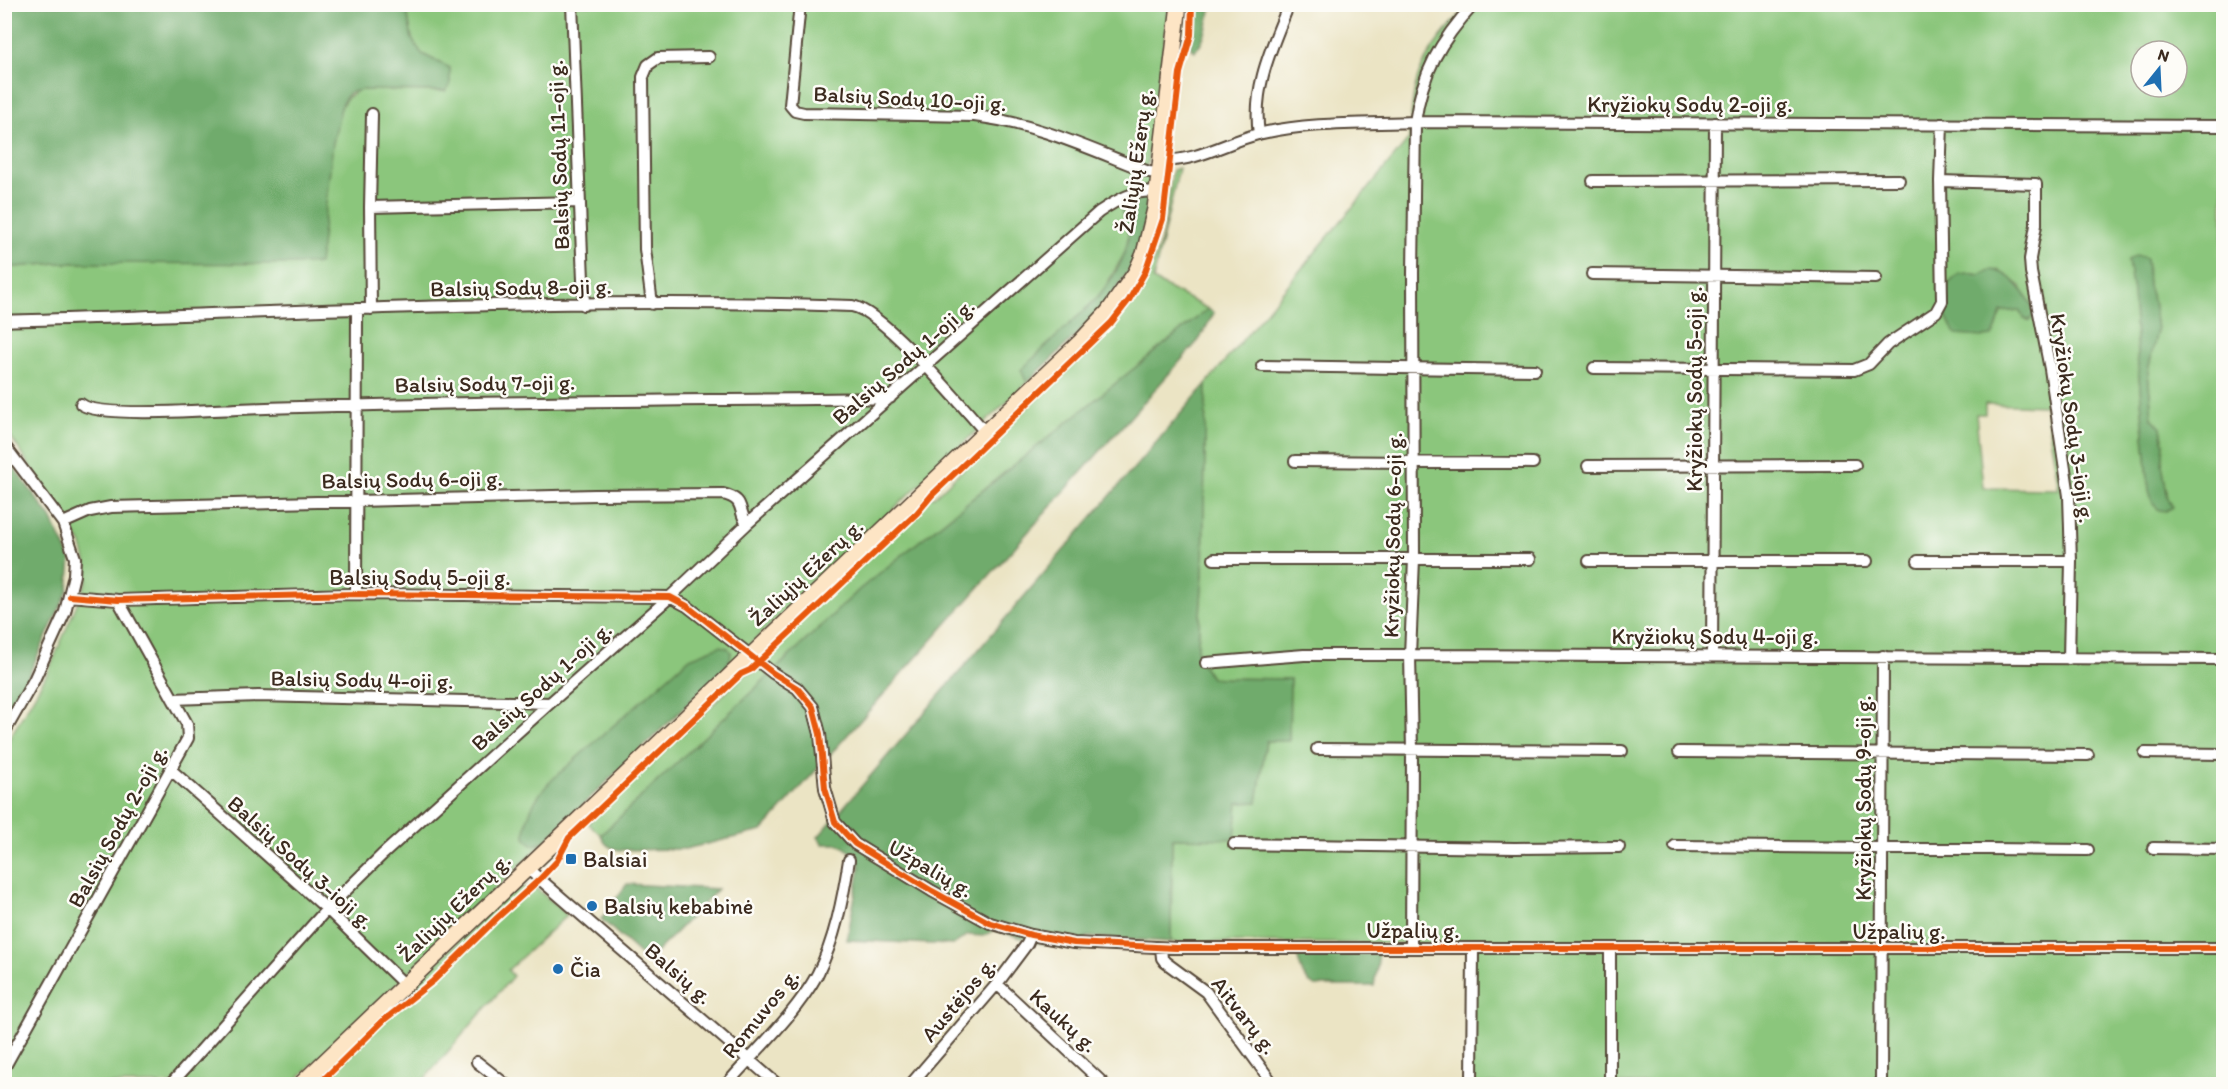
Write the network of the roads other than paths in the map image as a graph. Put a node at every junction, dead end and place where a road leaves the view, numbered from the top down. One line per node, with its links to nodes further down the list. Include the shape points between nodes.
1 (572, 4): 19 (street, Balsių Sodų 11-oji g.)
2 (800, 4): 13 (street, Balsių Sodų 10-oji g., via 790,105 795,111 1001,119 1043,130 1149,172)
3 (1179, 4): 13 (main road, Žaliųjų Ežerų g.)
4 (1289, 4): 12 (street, via 1262,74 1257,109)
5 (1474, 4): 8 (street, Kryžiokų Sodų 6-oji g., via 1432,60 1418,99)
6 (709, 57): 24 (street, via 658,58 648,65 643,77 645,249)
7 (372, 114): 20 (street)
8 (1415, 122): 9 (street, Kryžiokų Sodų 2-oji g.); 12 (street, Kryžiokų Sodų 2-oji g., via 1316,126); 31 (street, Kryžiokų Sodų 6-oji g.)
9 (1715, 123): 10 (street, Kryžiokų Sodų 2-oji g.); 17 (street, Kryžiokų Sodų 5-oji g.)
10 (1942, 124): 11 (street, Kryžiokų Sodų 2-oji g.); 16 (street)
11 (2223, 126)
12 (1259, 134): 13 (street, Kryžiokų Sodų 2-oji g.)
13 (1160, 167): 18 (main road, Žaliųjų Ežerų g.)
14 (1593, 180): 17 (street)
15 (1899, 180): 17 (street)
16 (1940, 181): 34 (street, via 1942,301 1936,312 1887,345 1861,369); 56 (street, Kryžiokų Sodų 3-ioji g., via 2036,184 2036,225 2030,259 2065,464)
17 (1714, 182): 22 (street, Kryžiokų Sodų 5-oji g.)
18 (1157, 192): 30 (street, Balsių Sodų 1-oji g., via 1122,197 1099,212); 38 (main road, Žaliųjų Ežerų g., via 1143,254 1124,291 1079,343)
19 (579, 202): 20 (street); 25 (street, Balsių Sodų 11-oji g.)
20 (370, 207): 26 (street)
21 (1592, 274): 22 (street)
22 (1714, 275): 23 (street); 34 (street, Kryžiokų Sodų 5-oji g.)
23 (1876, 278)
24 (652, 304): 25 (street, Balsių Sodų 8-oji g.); 30 (street, Balsių Sodų 8-oji g., via 857,307 870,314)
25 (584, 305): 26 (street, Balsių Sodų 8-oji g.)
26 (371, 309): 27 (street, Balsių Sodų 8-oji g.)
27 (357, 310): 28 (street, Balsių Sodų 8-oji g.); 37 (street)
28 (4, 321)
29 (1262, 366): 31 (street)
30 (927, 367): 35 (street, Balsių Sodų 1-oji g.); 38 (street, Balsių Sodų 8-oji g.)
31 (1413, 368): 33 (street); 41 (street, Kryžiokų Sodų 6-oji g.)
32 (1594, 368): 34 (street)
33 (1535, 369)
34 (1714, 369): 43 (street, Kryžiokų Sodų 5-oji g.)
35 (890, 399): 37 (street, Balsių Sodų 7-oji g.); 48 (street, Balsių Sodų 1-oji g.)
36 (81, 405): 37 (street, Balsių Sodų 7-oji g., via 92,410 155,411)
37 (356, 405): 46 (street)
38 (986, 433): 61 (main road, Žaliųjų Ežerų g.)
39 (4, 445): 47 (street)
40 (1295, 461): 41 (street)
41 (1412, 463): 42 (street); 50 (street, Kryžiokų Sodų 6-oji g.)
42 (1533, 463)
43 (1713, 465): 44 (street); 45 (street); 53 (street, Kryžiokų Sodų 5-oji g.)
44 (1855, 465)
45 (1588, 466)
46 (357, 500): 47 (street, Balsių Sodų 6-oji g., via 111,507); 48 (street, Balsių Sodų 6-oji g., via 723,494 741,504); 57 (street)
47 (63, 523): 58 (street, via 75,558)
48 (747, 524): 59 (street, Balsių Sodų 1-oji g.)
49 (1214, 559): 50 (street)
50 (1414, 559): 51 (street); 62 (street, Kryžiokų Sodų 6-oji g.)
51 (1530, 559)
52 (1589, 561): 53 (street)
53 (1712, 561): 54 (street); 63 (street, Kryžiokų Sodų 5-oji g.)
54 (1867, 561)
55 (1918, 561): 56 (street)
56 (2071, 561): 65 (street, Kryžiokų Sodų 3-ioji g.)
57 (356, 594): 59 (street, Balsių Sodų 5-oji g.); 60 (street, Balsių Sodų 5-oji g.)
58 (70, 596): 60 (street, Balsių Sodų 5-oji g.); 70 (street, via 34,680)
59 (670, 597): 61 (street); 69 (street, Balsių Sodų 1-oji g.)
60 (118, 600): 68 (street, Balsių Sodų 2-oji g.)
61 (751, 655): 89 (main road, Žaliųjų Ežerų g.); 91 (street, Užpalių g., via 797,688 813,707 825,788 835,822 855,844 960,908 990,923)
62 (1410, 655): 63 (street, Kryžiokų Sodų 4-oji g.); 67 (street, Kryžiokų Sodų 4-oji g., via 1304,655); 73 (street, Kryžiokų Sodų 6-oji g.)
63 (1712, 656): 64 (street, Kryžiokų Sodų 4-oji g.)
64 (1883, 656): 65 (street, Kryžiokų Sodų 4-oji g.); 75 (street, Kryžiokų Sodų 9-oji g.)
65 (2068, 659): 66 (street, Kryžiokų Sodų 4-oji g.)
66 (2223, 659)
67 (1206, 663)
68 (173, 699): 69 (street, Balsių Sodų 4-oji g., via 258,696); 79 (street, Balsių Sodų 2-oji g., via 189,732)
69 (550, 703): 90 (street, Balsių Sodų 1-oji g.)
70 (4, 733)
71 (1317, 749): 73 (street)
72 (1622, 750): 73 (street)
73 (1412, 751): 81 (street, Kryžiokų Sodų 6-oji g.)
74 (1679, 752): 75 (street)
75 (1883, 753): 78 (street); 85 (street, Kryžiokų Sodų 9-oji g.)
76 (2145, 753): 77 (street)
77 (2223, 754)
78 (2088, 755)
79 (170, 770): 90 (street, Balsių Sodų 3-ioji g.); 102 (street, Balsių Sodų 2-oji g.)
80 (1234, 844): 81 (street)
81 (1411, 845): 83 (street); 93 (street, Kryžiokų Sodų 6-oji g.)
82 (1675, 846): 85 (street)
83 (1618, 848)
84 (2153, 848): 86 (street)
85 (1883, 849): 87 (street); 97 (street, Kryžiokų Sodų 9-oji g.)
86 (2223, 849)
87 (2088, 850)
88 (849, 860): 100 (street, Romuvos g., via 833,933 817,973 779,1026)
89 (527, 868): 99 (main road, Žaliųjų Ežerų g.); 100 (street, Balsių g.)
90 (327, 909): 99 (street, Balsių Sodų 3-ioji g.); 103 (street, Balsių Sodų 1-oji g.)
91 (1031, 935): 92 (street, Užpalių g., via 1090,945); 98 (street, Austėjos g.)
92 (1161, 948): 93 (street, Užpalių g.); 110 (street, Aitvarų g., via 1165,962 1206,992)
93 (1410, 948): 94 (street, Užpalių g.)
94 (1473, 948): 95 (street, Užpalių g.); 111 (street)
95 (1610, 948): 97 (street, Užpalių g.); 112 (street)
96 (2223, 948): 97 (street, Užpalių g.)
97 (1882, 949): 113 (street, Kryžiokų Sodų 9-oji g.)
98 (997, 984): 108 (street, Austėjos g.); 109 (street, Kaukų g.)
99 (405, 985): 104 (main road, Žaliųjų Ežerų g.)
100 (748, 1060): 106 (street, Romuvos g.); 107 (street, Balsių g.)
101 (477, 1062): 105 (street)
102 (4, 1068)
103 (171, 1084)
104 (301, 1084)
105 (505, 1084)
106 (727, 1084)
107 (777, 1084)
108 (911, 1084)
109 (1104, 1084)
110 (1273, 1084)
111 (1472, 1084)
112 (1610, 1084)
113 (1881, 1084)

